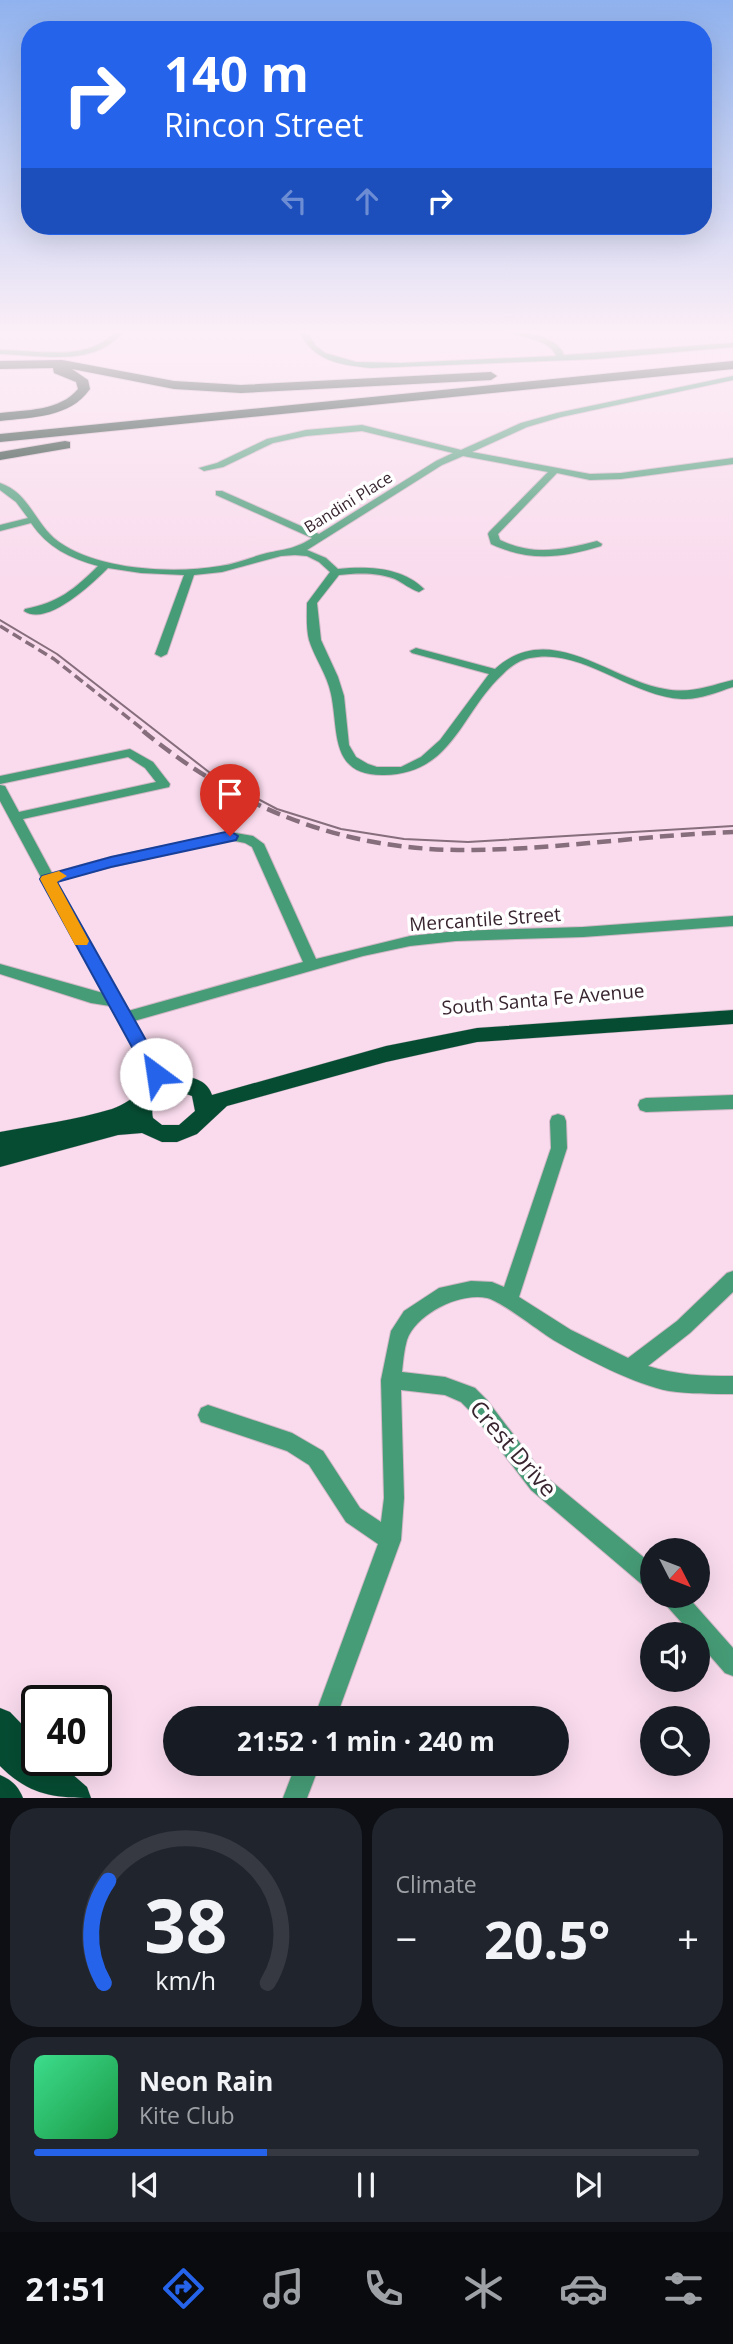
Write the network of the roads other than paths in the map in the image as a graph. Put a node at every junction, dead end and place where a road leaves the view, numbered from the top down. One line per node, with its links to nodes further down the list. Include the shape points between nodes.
1 (142, 415): 5 (highway)
2 (243, 415): 6 (highway)
3 (287, 415): 8 (highway)
4 (560, 415): 7 (street, Bandini Place)
5 (0, 429)
6 (0, 439)
7 (459, 452): 10 (street, via 362,428 270,441); 12 (street); 17 (street, Bandini Place)
8 (0, 456)
9 (729, 462): 11 (street); 12 (street, via 609,477)
10 (204, 468)
11 (733, 471)
12 (553, 472): 18 (street, via 492,537 495,542 509,550 545,555 567,554)
13 (0, 486): 15 (street)
14 (219, 493): 17 (street)
15 (35, 519): 16 (street); 20 (street, via 54,543)
16 (0, 528)
17 (319, 538): 19 (street, Bandini Place)
18 (597, 544)
19 (297, 552): 21 (street); 22 (street, via 327,562)
20 (105, 565): 21 (street); 24 (street, via 43,612)
21 (190, 572): 26 (street)
22 (336, 572): 23 (street, via 390,573); 27 (street, via 312,603 314,638 336,689 345,751 352,760 365,768 396,772 426,762)
23 (419, 589)
24 (29, 611)
25 (416, 651): 27 (street)
26 (161, 654)
27 (498, 673): 28 (street, via 525,654 551,653 578,657 666,694 697,694)
28 (733, 682)
29 (0, 780): 31 (street, via 130,753 149,765 164,783)
30 (0, 789): 31 (street)
31 (15, 817): 32 (street)
32 (48, 879): 34 (street, via 230,836 248,839 257,844); 36 (street)
33 (733, 920): 34 (street, Mercantile Street, via 456,936 363,951)
34 (312, 965): 39 (street, Mercantile Street)
35 (0, 969): 36 (street)
36 (114, 1001): 39 (street)
37 (733, 1007): 41 (main road, South Santa Fe Avenue, via 457,1028 218,1089)
38 (733, 1017): 45 (main road, South Santa Fe Avenue, via 466,1037 233,1096)
39 (123, 1018): 40 (street)
40 (163, 1085): 41 (main road, South Santa Fe Avenue, via 183,1083); 42 (main road)
41 (197, 1088): 45 (main road, via 204,1097)
42 (143, 1101): 47 (main road); 48 (main road, via 119,1116)
43 (733, 1102): 44 (street)
44 (646, 1105)
45 (205, 1111): 47 (main road, South Santa Fe Avenue, via 196,1125 177,1133 162,1134)
46 (558, 1121): 51 (street, via 559,1148)
47 (145, 1124): 49 (main road, South Santa Fe Avenue)
48 (0, 1141)
49 (0, 1158)
50 (733, 1279): 52 (street, via 707,1308)
51 (509, 1299): 52 (street, via 564,1336); 53 (street, via 492,1290 471,1289 445,1294 411,1317 398,1337)
52 (629, 1368): 54 (street, via 666,1381)
53 (391, 1380): 56 (street, via 394,1497); 57 (street, Crest Drive, via 445,1386 468,1395 538,1483)
54 (733, 1385)
55 (208, 1415): 56 (street, via 292,1443 316,1458 353,1515)
56 (390, 1540): 60 (street)
57 (640, 1568)
58 (683, 1608): 59 (street)
59 (733, 1665)
60 (329, 1706)
61 (0, 1722): 64 (main road)
62 (0, 1745): 64 (main road, via 27,1772)
63 (303, 1776): 67 (street)
64 (65, 1789)
65 (0, 1790): 66 (main road)
66 (8, 1798)
67 (295, 1798)

